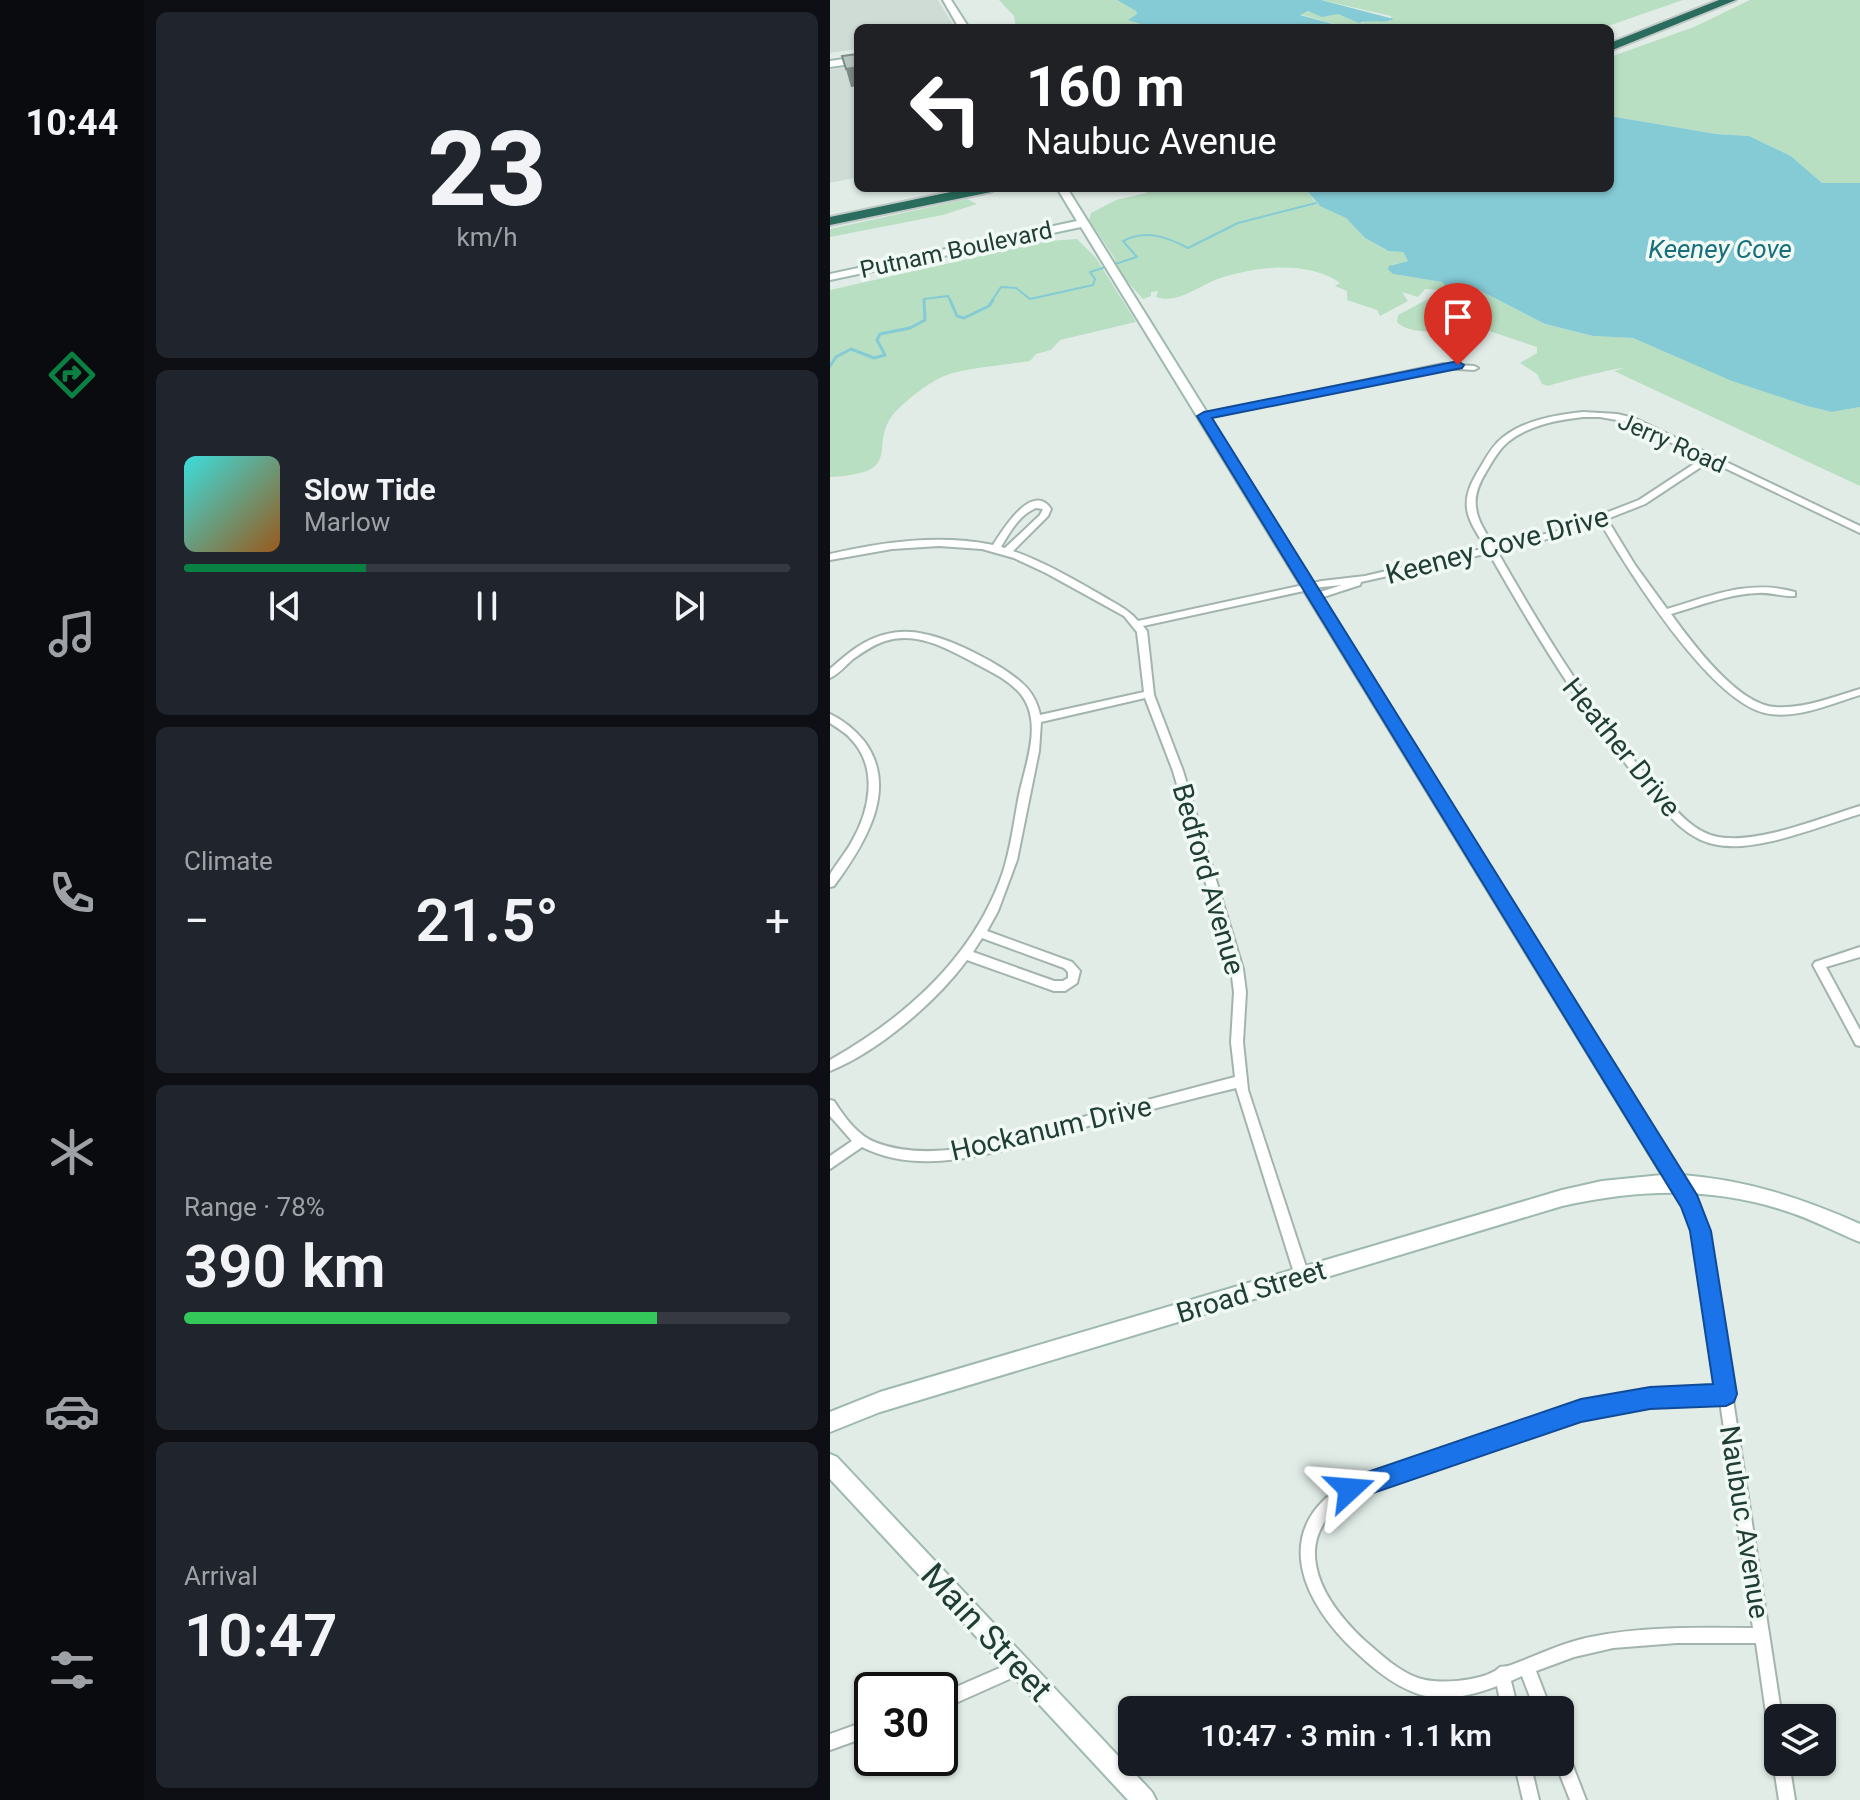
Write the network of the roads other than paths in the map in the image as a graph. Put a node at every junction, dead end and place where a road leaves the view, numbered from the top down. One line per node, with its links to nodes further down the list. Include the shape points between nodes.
1 (947, 0): 4 (main road)
2 (1714, 0): 5 (highway)
3 (1730, 0): 6 (highway)
4 (962, 24)
5 (1614, 39)
6 (1614, 45)
7 (854, 54): 8 (main road)
8 (830, 57)
9 (854, 61): 10 (main road)
10 (830, 64)
11 (937, 192): 14 (highway)
12 (971, 192): 15 (highway)
13 (1064, 192): 16 (main road, Naubuc Avenue)
14 (830, 211)
15 (830, 221)
16 (1083, 223): 17 (main road, Putnam Boulevard); 19 (main road, Naubuc Avenue)
17 (830, 277)
18 (1474, 368): 19 (street, via 1443,366)
19 (1204, 416): 27 (main road, Naubuc Avenue)
20 (1709, 458): 21 (street, Keeney Cove Drive, via 1660,492); 22 (street, Jerry Road); 24 (street, Jerry Road, via 1614,416 1580,416 1529,427 1498,447 1471,491 1472,515)
21 (1603, 520): 24 (street, Keeney Cove Drive); 29 (street)
22 (1860, 530)
23 (995, 549): 25 (street); 25 (street, via 1024,508 1044,505 1046,514); 26 (street, via 938,545)
24 (1491, 550): 27 (street, Keeney Cove Drive, via 1342,589); 36 (street, Heather Drive, via 1589,713 1688,828 1713,840 1742,842)
25 (1007, 552): 30 (street)
26 (830, 557)
27 (1311, 592): 30 (street, Keeney Cove Drive); 47 (main road, Naubuc Avenue)
28 (1792, 594): 29 (street, via 1754,588)
29 (1664, 613): 32 (street, via 1735,694 1754,706 1788,710)
30 (1138, 624): 33 (street, Bedford Avenue)
31 (830, 675): 35 (street, via 853,652 875,640 901,635 931,638 1008,677 1029,699)
32 (1860, 692)
33 (1149, 694): 35 (street); 43 (street, Bedford Avenue, via 1235,959)
34 (830, 718): 37 (street, via 867,749 875,784 862,832)
35 (1036, 720): 38 (street, via 1012,859)
36 (1860, 810)
37 (830, 883)
38 (980, 933): 40 (street); 40 (street, via 1068,965 1073,980 1054,986)
39 (1860, 952): 41 (street, via 1819,965)
40 (965, 954): 42 (street, via 908,1013)
41 (1860, 1041)
42 (830, 1066)
43 (1241, 1081): 45 (street, Hockanum Drive, via 967,1151 899,1153); 49 (street, Bedford Avenue)
44 (830, 1105): 45 (street, Hockanum Drive)
45 (861, 1141): 46 (street)
46 (830, 1163)
47 (1676, 1181): 48 (main road, Broad Street, via 1760,1193); 49 (main road, Broad Street, via 1581,1193); 50 (street, Naubuc Avenue, via 1701,1231)
48 (1860, 1233)
49 (1302, 1276): 51 (main road, Broad Street, via 880,1402)
50 (1726, 1394): 53 (street, Naubuc Avenue); 56 (street, via 1650,1398 1581,1411 1350,1489 1326,1507 1308,1544 1312,1587 1326,1610 1380,1663 1409,1683 1433,1690 1458,1689)
51 (830, 1422)
52 (830, 1464): 55 (main road, Main Street)
53 (1762, 1636): 54 (street, via 1629,1638 1564,1651); 60 (street, Naubuc Avenue)
54 (1526, 1666): 56 (street); 59 (street)
55 (1020, 1667): 57 (street); 66 (main road, Main Street)
56 (1502, 1674): 58 (street)
57 (958, 1694)
58 (1507, 1696)
59 (1538, 1696)
60 (1772, 1704)
61 (854, 1733): 62 (street)
62 (830, 1742)
63 (1525, 1776): 67 (street)
64 (1569, 1776): 68 (street)
65 (1783, 1776): 69 (street)
66 (1144, 1800)
67 (1531, 1800)
68 (1578, 1800)
69 (1787, 1800)

